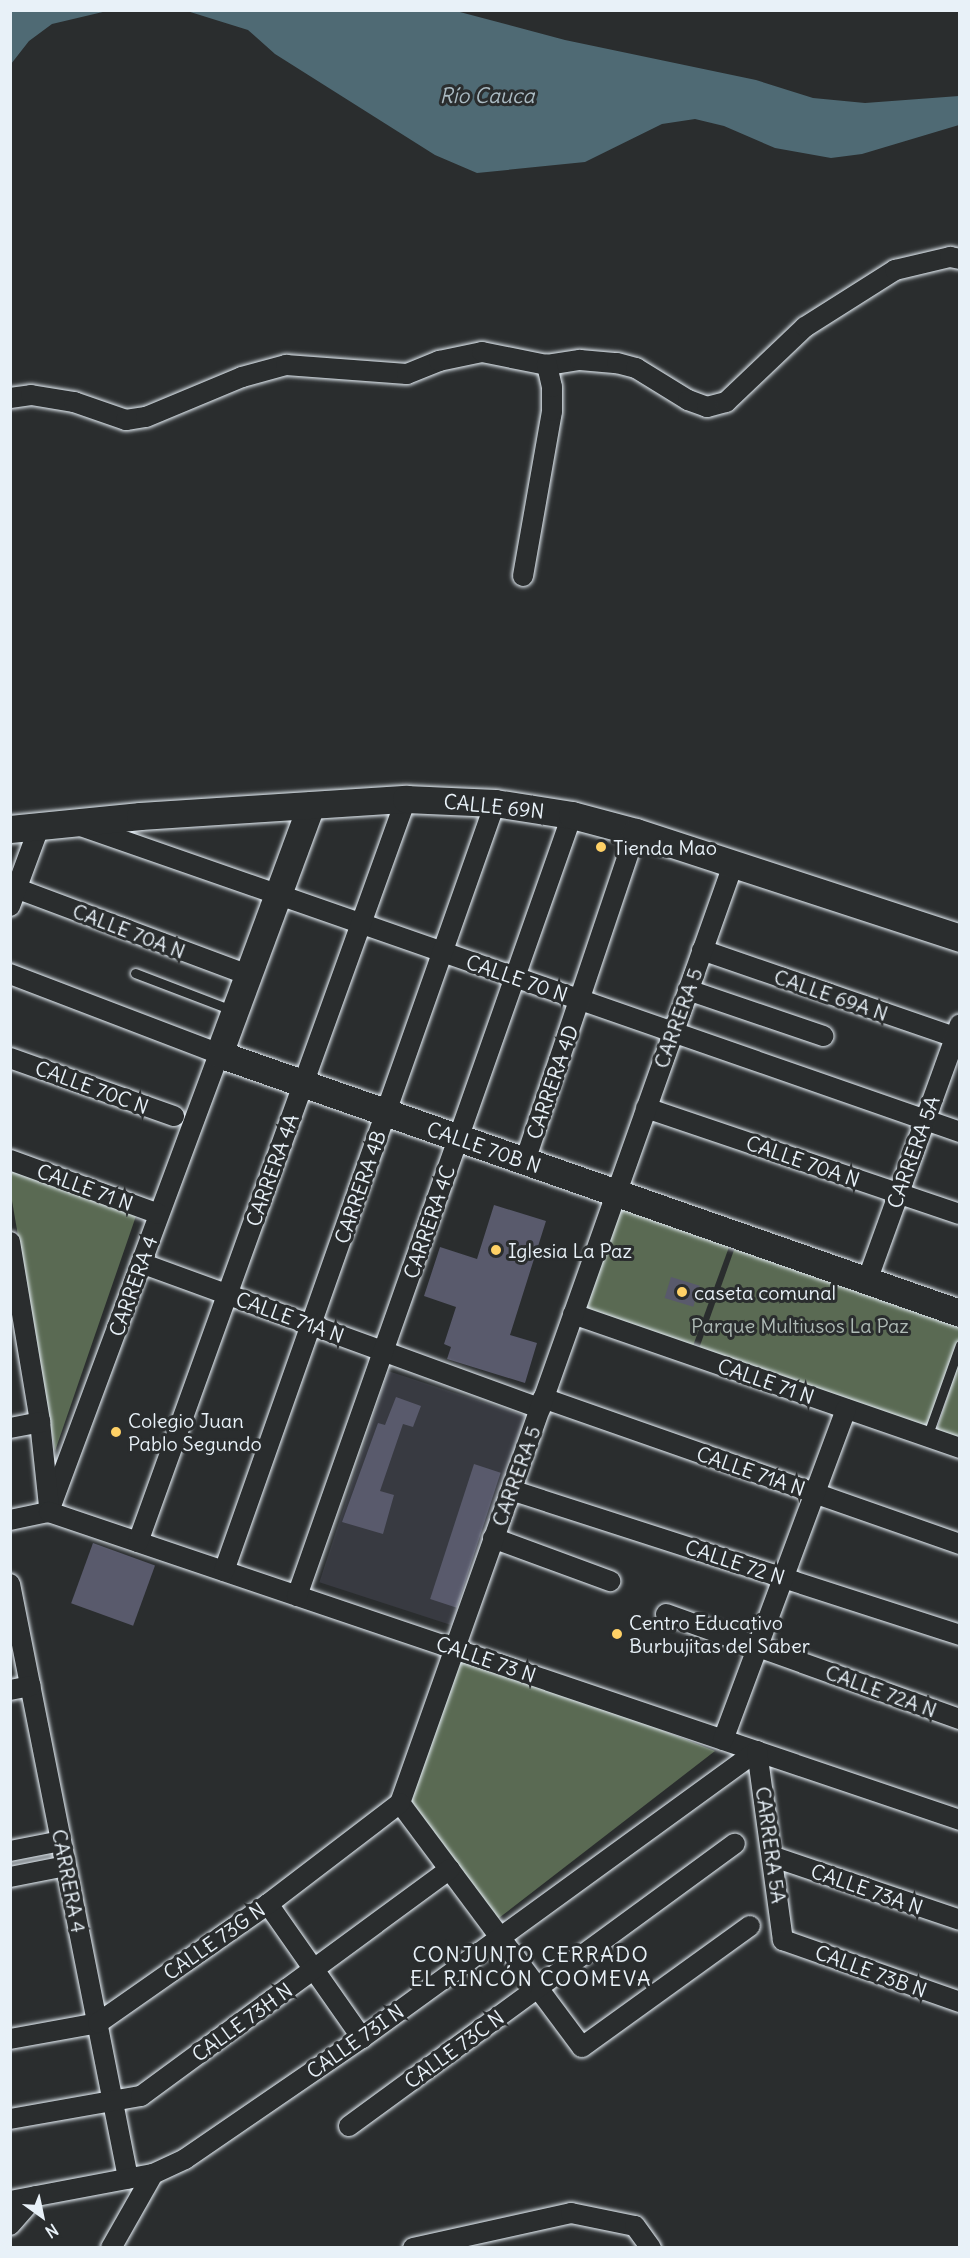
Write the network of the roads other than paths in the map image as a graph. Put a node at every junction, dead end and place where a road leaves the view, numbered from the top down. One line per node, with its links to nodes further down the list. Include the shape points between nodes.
1 (960, 259): 2 (street, via 950,257 895,270 805,327 726,402 707,407 688,400 636,368 617,363 580,360)
2 (547, 365): 3 (street, via 482,352 439,361 407,374 286,365 242,377 146,417 126,420 74,402 31,395); 4 (street, via 552,411)
3 (10, 399)
4 (523, 576)
5 (406, 799): 6 (street, CALLE 69N); 7 (street, CALLE 69N); 16 (street, CARRERA 4A)
6 (495, 803): 8 (street, CALLE 69N); 19 (street, CARRERA 4B)
7 (311, 805): 10 (street, CALLE 69N); 15 (street, CARRERA 4)
8 (572, 815): 12 (street, CALLE 69N); 23 (street, CARRERA 4C)
9 (40, 825): 10 (street, CALLE 69N); 11 (street, CALLE 69N); 14 (street)
10 (75, 825): 15 (street, CALLE 70 N)
11 (10, 829)
12 (636, 832): 13 (street, CALLE 69N); 25 (street, CARRERA 4D)
13 (734, 862): 17 (street, CALLE 69N); 18 (street, CARRERA 5)
14 (13, 894): 22 (street, CALLE 70A N)
15 (278, 895): 16 (street, CALLE 70 N); 22 (street, CARRERA 4)
16 (361, 924): 19 (street, CALLE 70 N); 32 (street, CARRERA 4A)
17 (960, 938)
18 (702, 950): 24 (street, CARRERA 5); 28 (street, CALLE 69A N)
19 (443, 952): 23 (street, CALLE 70 N); 34 (street, CARRERA 4B)
20 (135, 973): 26 (lane)
21 (10, 974): 30 (street, CALLE 70B N)
22 (248, 975): 26 (street, CARRERA 4)
23 (515, 978): 25 (street, CALLE 70 N); 38 (street, CARRERA 4C)
24 (688, 990): 27 (street, CARRERA 5); 29 (street)
25 (580, 1000): 27 (street, CALLE 70 N); 40 (street, CARRERA 4D)
26 (235, 1011): 30 (street, CARRERA 4)
27 (673, 1032): 33 (street, CARRERA 5); 36 (street, CALLE 70 N)
28 (958, 1034): 36 (street, CARRERA 5A)
29 (823, 1036)
30 (219, 1054): 32 (street, CALLE 70B N); 43 (street, CARRERA 4)
31 (10, 1058): 35 (street, CALLE 70C N)
32 (303, 1084): 34 (street, CALLE 70B N); 48 (street, CARRERA 4A)
33 (646, 1108): 41 (street, CARRERA 5); 42 (street, CALLE 70A N)
34 (386, 1113): 38 (street, CALLE 70B N); 51 (street, CARRERA 4B)
35 (174, 1116)
36 (925, 1120): 37 (street, CALLE 70 N); 42 (street, CARRERA 5A)
37 (960, 1132)
38 (458, 1138): 40 (street, CALLE 70B N); 54 (street, CARRERA 4C)
39 (10, 1160): 43 (street, CALLE 71 N)
40 (525, 1161): 41 (street, CALLE 70B N)
41 (616, 1193): 47 (street, CALLE 70B N); 50 (street, CARRERA 5)
42 (899, 1193): 44 (street, CALLE 70A N); 47 (street, CARRERA 5A)
43 (159, 1214): 46 (street, CARRERA 4)
44 (960, 1214)
45 (12, 1256): 52 (street)
46 (141, 1263): 48 (street, CALLE 71A N); 63 (street, CARRERA 4)
47 (867, 1281): 49 (street, CALLE 70B N)
48 (228, 1294): 51 (street, CALLE 71A N); 66 (street, CARRERA 4A)
49 (960, 1313)
50 (573, 1314): 55 (street, CARRERA 5); 56 (street, CALLE 71 N)
51 (311, 1325): 54 (street, CALLE 71A N); 68 (street, CARRERA 4B)
52 (17, 1343): 57 (street)
53 (960, 1345): 59 (lane)
54 (383, 1351): 55 (street, CALLE 71A N); 72 (street, CARRERA 4C)
55 (541, 1403): 61 (street, CARRERA 5); 62 (street, CALLE 71A N)
56 (846, 1409): 59 (street, CALLE 71 N); 62 (street)
57 (40, 1422): 58 (street); 63 (street)
58 (10, 1428)
59 (927, 1437): 60 (street, CALLE 71 N)
60 (960, 1448)
61 (511, 1490): 65 (street, CARRERA 5); 69 (street, CALLE 72 N)
62 (815, 1494): 67 (street, CALLE 71A N); 69 (street)
63 (49, 1512): 64 (street); 66 (street, CALLE 73 N)
64 (10, 1520)
65 (493, 1538): 70 (street); 77 (street, CARRERA 5)
66 (138, 1542): 68 (street, CALLE 73 N)
67 (960, 1544)
68 (224, 1571): 72 (street, CALLE 73 N)
69 (783, 1578): 75 (street, CALLE 72 N); 76 (street)
70 (610, 1581)
71 (10, 1584): 73 (street, CARRERA 4)
72 (297, 1596): 77 (street, CALLE 73 N)
73 (13, 1606): 78 (street, CARRERA 4)
74 (666, 1614): 76 (street, CALLE 72A N)
75 (960, 1635)
76 (758, 1647): 80 (street, CALLE 72A N); 81 (street)
77 (454, 1649): 81 (street, CALLE 73 N); 83 (street, CARRERA 5)
78 (31, 1686): 79 (street); 85 (street, CARRERA 4)
79 (10, 1690)
80 (960, 1719)
81 (723, 1740): 82 (street, CALLE 73 N)
82 (757, 1751): 84 (street, CALLE 73 N); 88 (street, CARRERA 5A); 95 (street, CALLE 73I N)
83 (400, 1803): 90 (street); 92 (street, CALLE 73G N)
84 (960, 1820)
85 (61, 1841): 87 (street); 89 (street, CARRERA 4)
86 (735, 1844): 98 (street, CALLE 73C N)
87 (10, 1851)
88 (774, 1857): 93 (street, CALLE 73A N); 96 (street, CARRERA 5A)
89 (66, 1866): 91 (street); 100 (street, CARRERA 4)
90 (450, 1869): 95 (street); 97 (street, CALLE 73H N)
91 (10, 1877)
92 (268, 1904): 97 (street); 100 (street, CALLE 73G N)
93 (960, 1920)
94 (750, 1926): 98 (street, via 582,2047)
95 (499, 1935): 98 (street); 101 (street, CALLE 73I N)
96 (783, 1940): 99 (street, CALLE 73B N)
97 (314, 1969): 101 (street); 103 (street, CALLE 73H N, via 141,2096)
98 (538, 1988): 105 (street, CALLE 73C N)
99 (960, 2002)
100 (98, 2023): 102 (street, CALLE 73G N); 103 (street, CARRERA 4)
101 (362, 2038): 106 (street, CALLE 73I N, via 185,2159)
102 (10, 2039)
103 (113, 2101): 104 (street, CALLE 73H N); 107 (street, CARRERA 4)
104 (10, 2120)
105 (349, 2126)
106 (153, 2174): 107 (street, CALLE 73I N); 111 (street)
107 (128, 2178): 108 (street, CALLE 73I N)
108 (35, 2196): 109 (street, CALLE 73I N); 110 (street)
109 (10, 2201)
110 (10, 2225)
111 (111, 2247)
112 (413, 2247): 113 (street, via 571,2213 635,2226)
113 (651, 2247)

